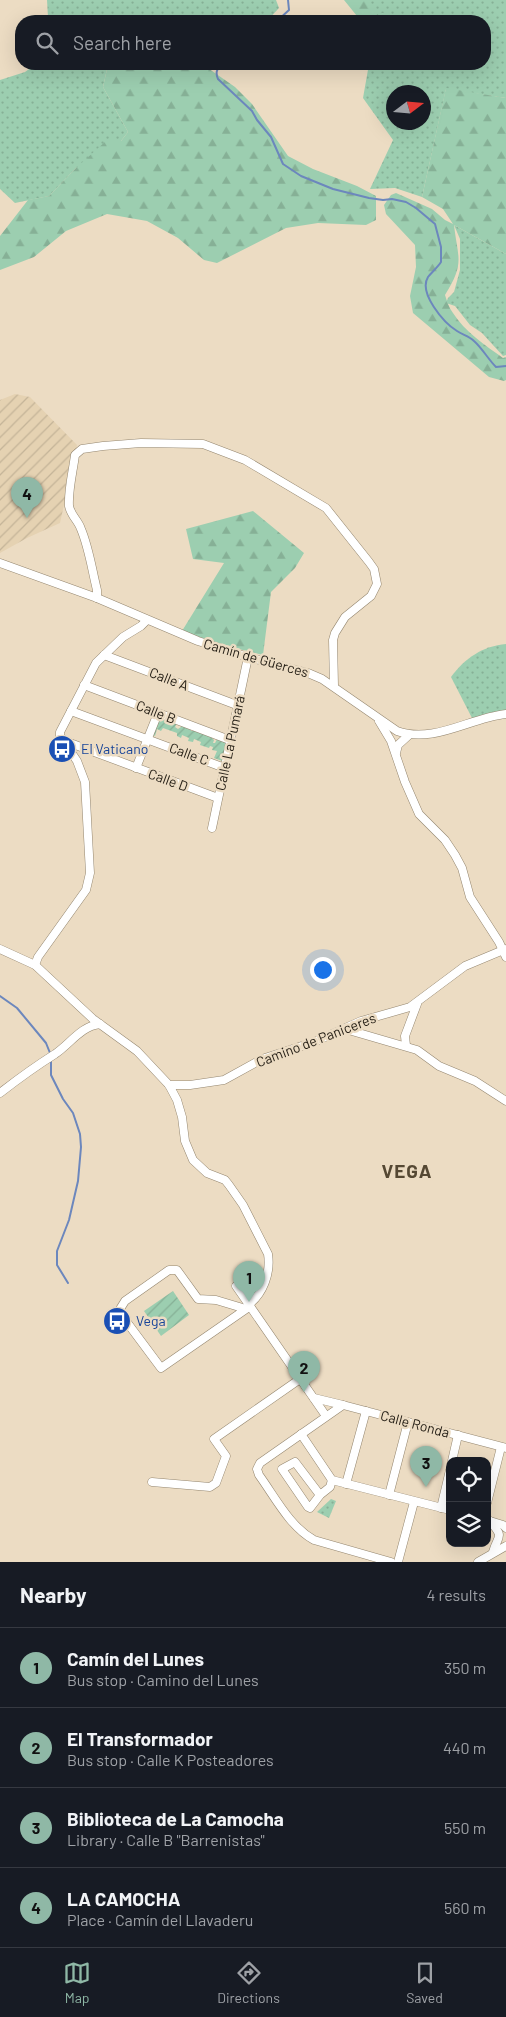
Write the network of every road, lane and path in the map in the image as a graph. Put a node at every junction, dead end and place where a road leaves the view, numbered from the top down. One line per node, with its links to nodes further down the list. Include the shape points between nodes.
1 (0, 563): 2 (street, Camín de Güerces)
2 (97, 598): 3 (street, Camín de Güerces); 7 (street, via 84,538 69,504 74,455 82,449 103,446 204,444 245,460 319,502 374,568 378,584 374,591 345,618 335,633)
3 (147, 620): 4 (street); 5 (street, Camín de Güerces, via 198,642)
4 (104, 654): 6 (street); 8 (street, Calle A)
5 (248, 657): 7 (street, Camín de Güerces, via 308,673); 20 (street, Calle La Pumará)
6 (84, 685): 9 (street); 10 (street, Calle B)
7 (334, 686): 12 (street, Camín de Güerces)
8 (234, 704)
9 (71, 711): 15 (street, Calle C); 16 (street, via 60,732)
10 (158, 712): 14 (street, Calle B); 15 (street)
11 (506, 714): 13 (street, Camín de Güerces, via 430,735)
12 (378, 719): 13 (street, Camín de Güerces); 17 (street)
13 (409, 735): 17 (street, via 398,745)
14 (227, 738)
15 (148, 739): 18 (street, Calle C); 19 (street)
16 (62, 740): 19 (street, Calle D); 24 (street, via 77,761 85,782 90,873 86,890)
17 (396, 752): 23 (street, via 419,814 455,855 470,897)
18 (222, 766)
19 (136, 768): 20 (street, Calle D)
20 (218, 798): 21 (street, Calle La Pumará)
21 (212, 828)
22 (0, 949): 24 (street)
23 (505, 952): 25 (street, Camino de Paniceres, via 465,966)
24 (35, 965): 26 (street)
25 (417, 1004): 27 (street, Camino de Paniceres); 28 (street, via 406,1036)
26 (100, 1024): 29 (street, via 129,1044); 30 (street, via 84,1029)
27 (345, 1029): 28 (street); 29 (street, Camino de Paniceres, via 262,1059 224,1080)
28 (406, 1046): 31 (street)
29 (169, 1085): 33 (street, via 177,1100 185,1141 193,1160 207,1173 229,1185 268,1254 265,1281)
30 (0, 1093)
31 (506, 1101)
32 (236, 1286): 33 (street)
33 (248, 1307): 33 (street, via 198,1299 177,1270 169,1270 124,1301 120,1309 161,1368); 34 (street)
34 (300, 1378): 35 (street); 44 (street, via 214,1439 226,1456 216,1483 210,1487)
35 (314, 1398): 36 (street, Calle Ronda); 38 (street)
36 (343, 1405): 37 (street, Calle Ronda); 38 (street)
37 (366, 1411): 39 (street, Calle Ronda); 46 (street)
38 (326, 1416): 40 (street)
39 (408, 1422): 41 (street, Calle Ronda); 48 (street)
40 (301, 1434): 45 (street); 57 (street, via 260,1463 259,1475 306,1536)
41 (458, 1435): 42 (street, Calle Ronda); 43 (street)
42 (504, 1448): 51 (street)
43 (453, 1457)
44 (152, 1482)
45 (331, 1484): 46 (street); 49 (street)
46 (346, 1484): 48 (street)
47 (446, 1487): 52 (street)
48 (389, 1494): 50 (street)
49 (320, 1495): 49 (street, via 295,1462 282,1469 308,1507)
50 (414, 1502): 52 (street); 58 (street)
51 (487, 1502)
52 (441, 1508): 53 (street)
53 (446, 1509)
54 (491, 1523): 55 (street)
55 (504, 1537): 56 (street)
56 (484, 1560)
57 (392, 1562)
58 (398, 1562)

